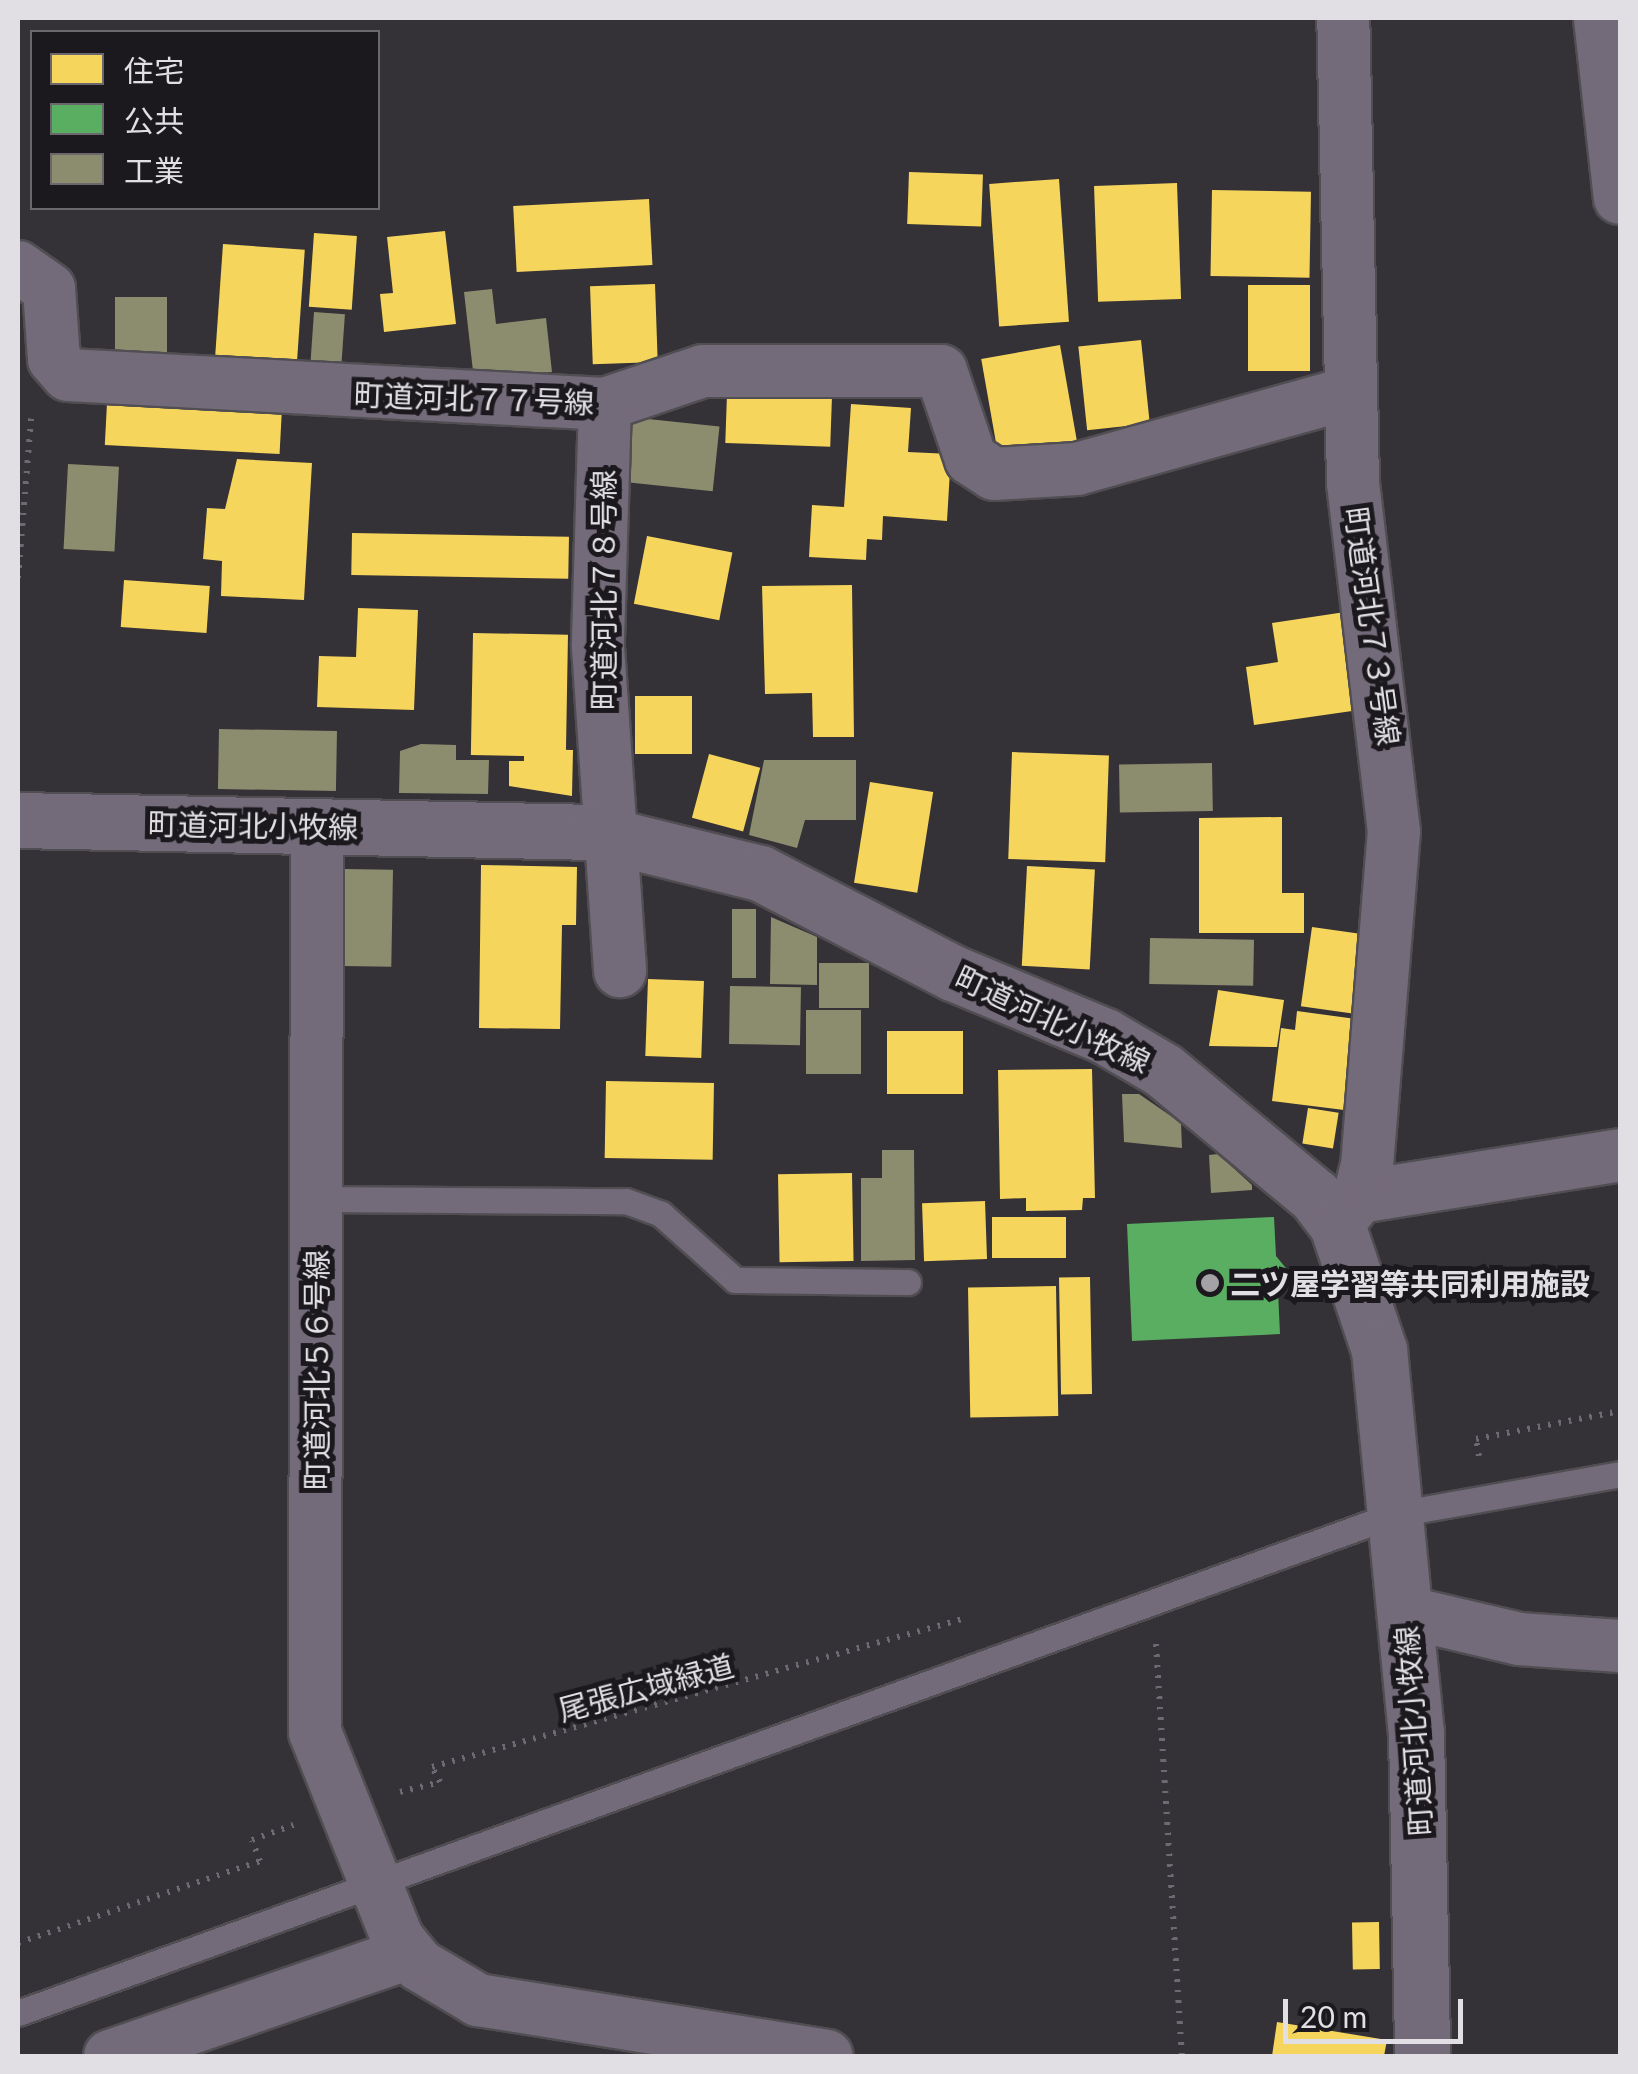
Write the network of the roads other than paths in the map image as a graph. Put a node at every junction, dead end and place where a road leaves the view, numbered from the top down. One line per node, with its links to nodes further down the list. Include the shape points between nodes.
1 (1343, 18): 5 (street, 町道河北７３号線, via 1356,343)
2 (1600, 18): 3 (street)
3 (1620, 198)
4 (18, 267): 6 (street, 町道河北７７号線, via 49,289 54,359 68,375)
5 (1349, 393): 6 (street, 町道河北７７号線, via 1077,469 1024,475 994,474 971,458 941,370 703,371); 13 (street, 町道河北７３号線, via 1394,832)
6 (605, 404): 9 (street, 町道河北７８号線, via 598,648)
7 (18, 820): 8 (street, 町道河北小牧線)
8 (318, 826): 9 (street, 町道河北小牧線); 12 (street, 町道河北５６号線)
9 (612, 836): 10 (street, 町道河北７８号線); 13 (street, 町道河北小牧線, via 760,873 953,973 1105,1036 1163,1070 1315,1196)
10 (620, 970)
11 (1620, 1155): 13 (street)
12 (316, 1200): 14 (lane, via 626,1201 661,1214 736,1280); 19 (street, 町道河北５６号線, via 315,1732)
13 (1348, 1211): 16 (street, 町道河北小牧線, via 1378,1350)
14 (908, 1282)
15 (1620, 1474): 16 (lane)
16 (1396, 1514): 17 (street, 町道河北小牧線); 19 (lane, via 1154,1603)
17 (1405, 1612): 18 (street, via 1519,1639); 23 (street, 町道河北小牧線, via 1422,1836)
18 (1620, 1646)
19 (392, 1919): 20 (lane); 21 (street); 22 (street, via 478,2000)
20 (18, 2014)
21 (110, 2056)
22 (827, 2056)
23 (1422, 2056)

